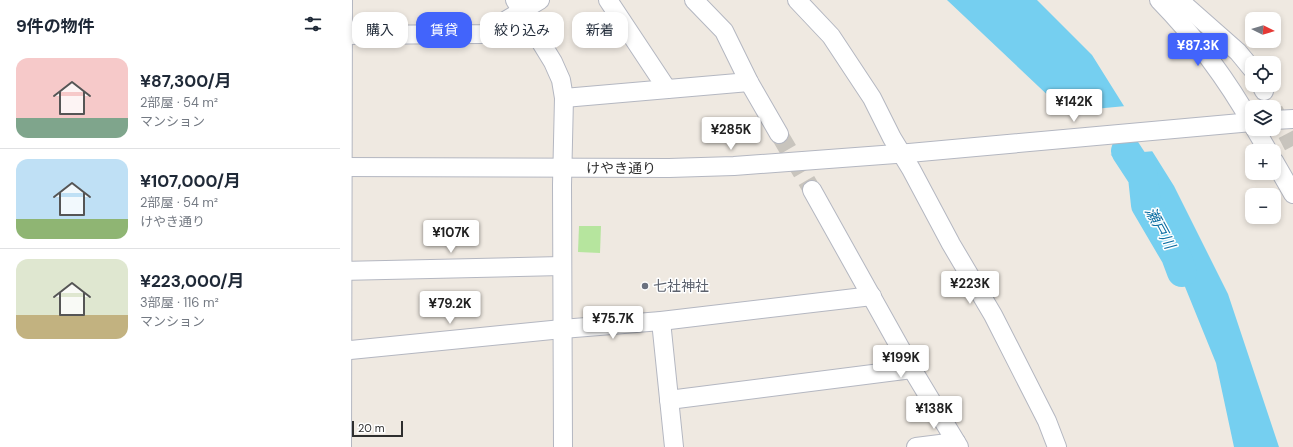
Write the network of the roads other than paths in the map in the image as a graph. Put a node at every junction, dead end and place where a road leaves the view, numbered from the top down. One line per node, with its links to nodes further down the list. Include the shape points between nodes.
1 (343, 0): 9 (street)
2 (540, 0): 8 (street)
3 (608, 0): 12 (street)
4 (694, 0): 11 (street, via 724,31)
5 (797, 0): 19 (street, via 831,36)
6 (1159, 0): 14 (street, via 1222,74)
7 (1179, 0): 10 (street)
8 (518, 6): 9 (street, via 483,34); 13 (street, via 553,62 561,80)
9 (341, 35): 20 (street)
10 (1245, 61)
11 (749, 82): 12 (street); 18 (street)
12 (667, 89): 13 (street)
13 (564, 98): 21 (street)
14 (1245, 114)
15 (1293, 119): 16 (street)
16 (1281, 120)
17 (1245, 125): 19 (street, けやき通り)
18 (780, 134)
19 (905, 154): 21 (street, けやき通り, via 734,166); 38 (street, via 951,244 993,315 1047,421)
20 (341, 167): 21 (street, けやき通り); 26 (street)
21 (562, 168): 25 (street)
22 (1281, 173): 24 (street)
23 (812, 190): 27 (street)
24 (1293, 194)
25 (562, 266): 26 (street); 29 (street)
26 (341, 271): 30 (street)
27 (872, 296): 28 (street); 31 (street)
28 (662, 321): 29 (street); 32 (street)
29 (562, 329): 30 (street); 35 (street)
30 (341, 351): 34 (street)
31 (912, 369): 32 (street); 33 (street)
32 (669, 400): 36 (street)
33 (957, 444): 37 (street)
34 (342, 447)
35 (563, 447)
36 (674, 447)
37 (916, 447)
38 (1057, 447)

